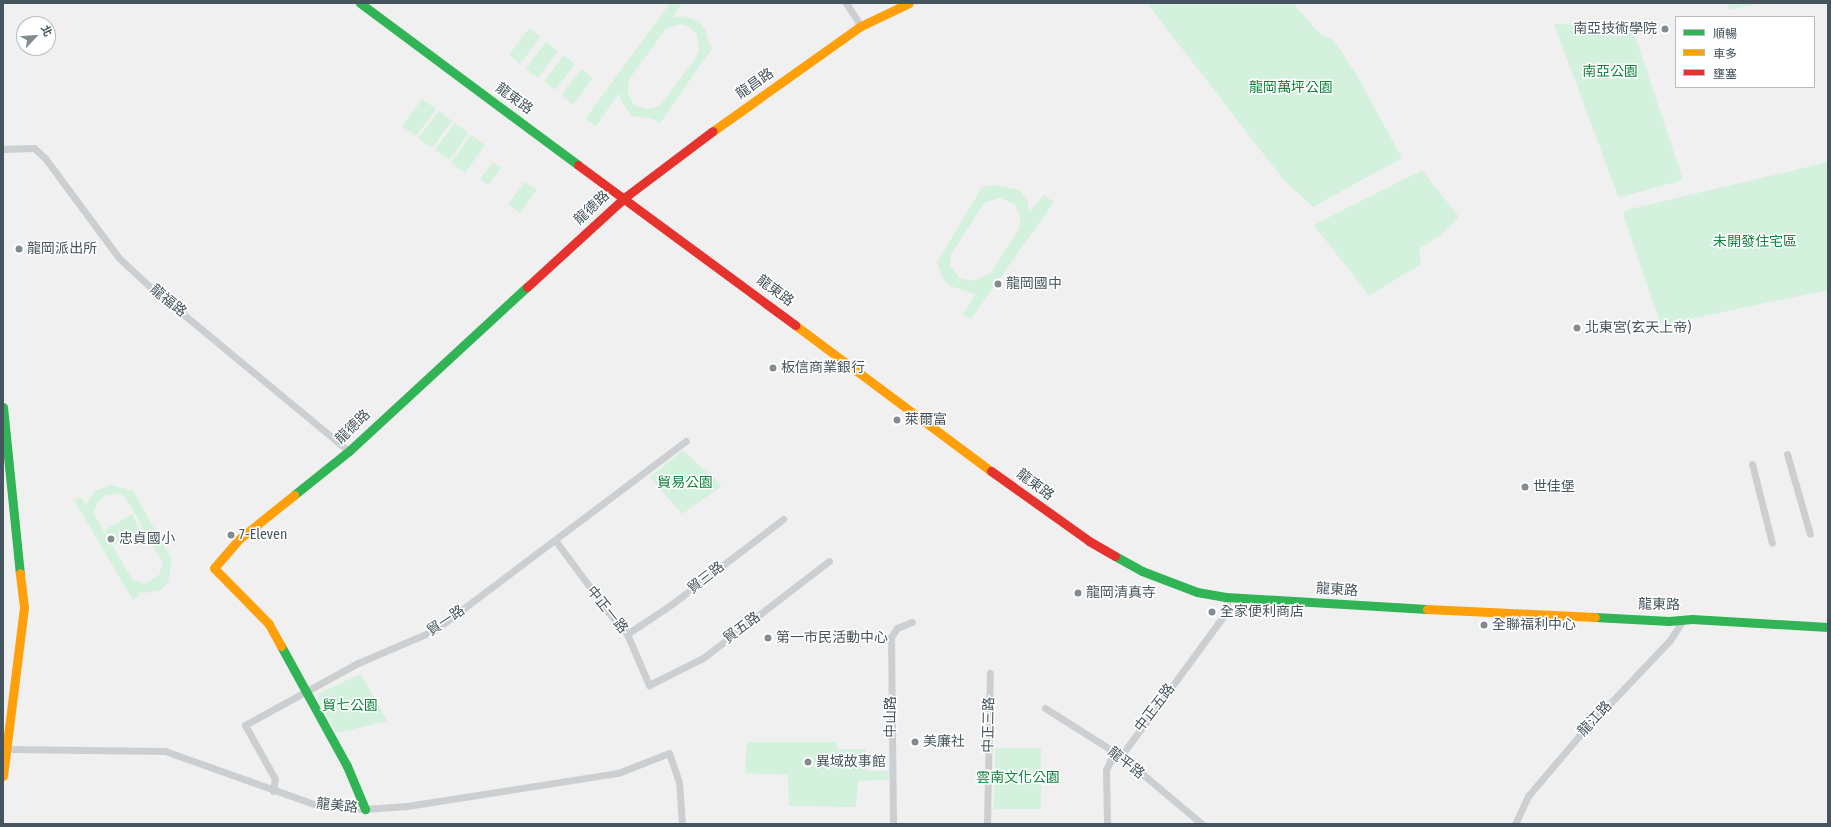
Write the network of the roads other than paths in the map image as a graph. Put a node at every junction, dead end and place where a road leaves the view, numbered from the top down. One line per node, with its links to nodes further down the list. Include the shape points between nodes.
1 (360, 3): 6 (street, 龍東路)
2 (846, 3): 4 (street)
3 (909, 3): 4 (street, 龍昌路)
4 (861, 26): 6 (street, 龍昌路, via 719,126)
5 (3, 149): 9 (street, 龍福路, via 34,148 131,269)
6 (624, 198): 9 (street, 龍德路); 17 (street, 龍東路, via 1089,541 1142,571 1197,592)
7 (3, 408): 26 (street, via 24,606)
8 (686, 440): 14 (street, 貿一路)
9 (349, 451): 24 (street, 龍德路, via 238,540 214,568 269,624)
10 (1787, 454): 13 (street)
11 (1752, 464): 15 (street)
12 (783, 519): 21 (street, 貿三路, via 672,604)
13 (1810, 534)
14 (555, 540): 21 (street, 中正一路); 24 (street, 貿一路, via 435,630 358,663)
15 (1772, 544)
16 (829, 561): 23 (street, 貿五路, via 703,658)
17 (1226, 597): 18 (street, 龍東路); 27 (street, 中正五路, via 1228,610)
18 (1683, 620): 20 (street, 龍東路); 36 (street, 龍江路, via 1670,640 1580,735 1528,796)
19 (912, 622): 32 (street, 中山路, via 897,628 891,637)
20 (1828, 627)
21 (627, 634): 23 (street, 中正一路)
22 (990, 673): 33 (street, 中正三路)
23 (650, 685)
24 (307, 691): 29 (street, 貿一路, via 245,725 275,779); 30 (street, via 347,766)
25 (1045, 708): 27 (street, 龍平路)
26 (7, 749): 28 (street); 29 (street, 龍美路, via 165,751)
27 (1121, 756): 34 (street, 中正五路, via 1110,761 1106,770); 35 (street, 龍平路)
28 (3, 776)
29 (273, 791): 30 (street, 龍美路, via 317,805)
30 (365, 809): 31 (street, 龍美路, via 407,806 618,773 669,753 679,782)
31 (682, 824)
32 (893, 824)
33 (987, 824)
34 (1107, 824)
35 (1202, 824)
36 (1515, 824)

